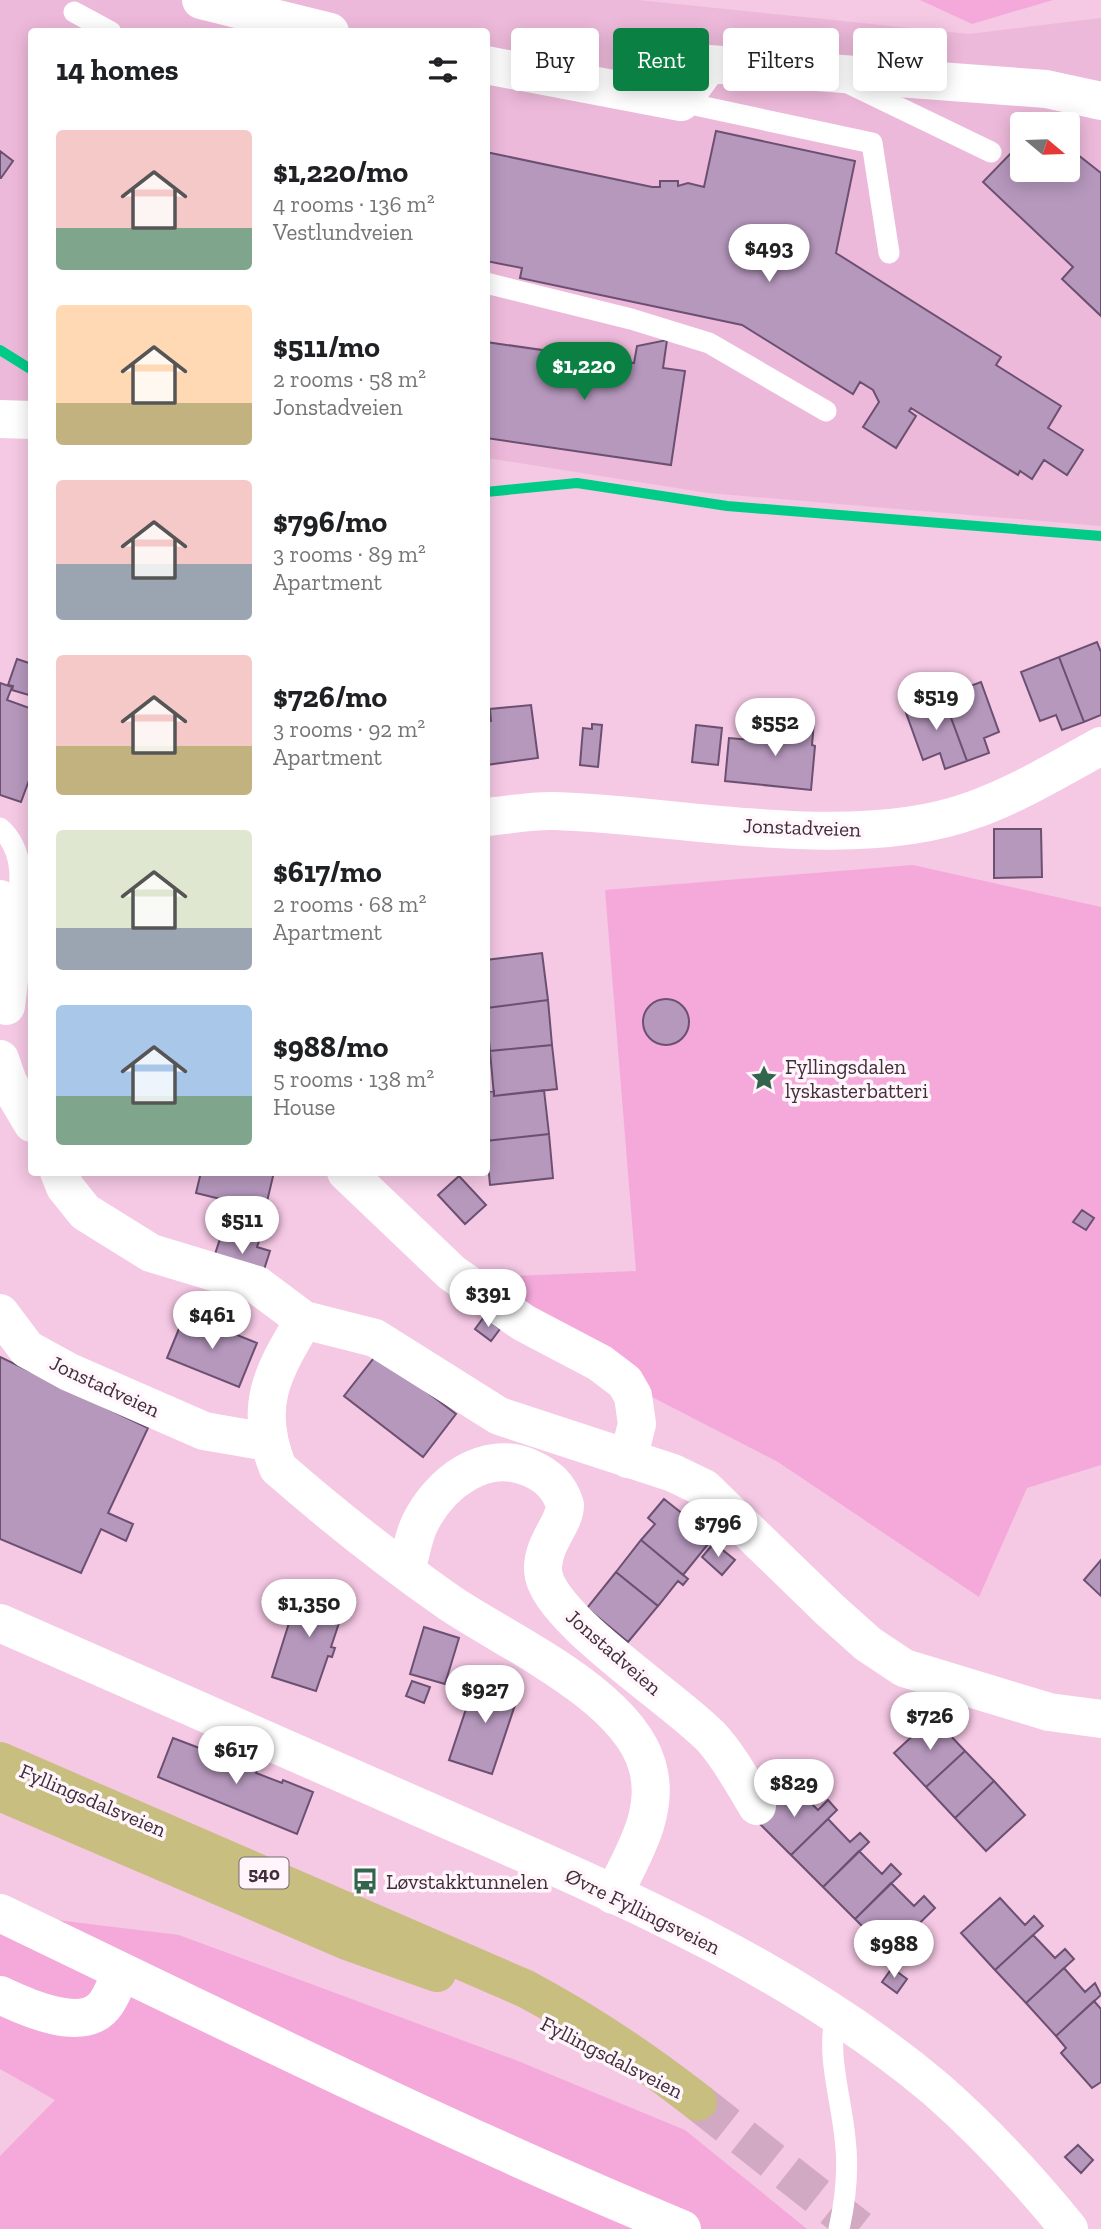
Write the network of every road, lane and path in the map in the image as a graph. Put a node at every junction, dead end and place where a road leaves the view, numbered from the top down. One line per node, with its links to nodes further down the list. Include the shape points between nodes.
1 (201, 0): 4 (street)
2 (75, 15): 3 (lane)
3 (103, 28)
4 (314, 28)
5 (723, 65): 10 (street, via 709,64)
6 (490, 66): 10 (street)
7 (839, 74): 9 (street, via 1046,89)
8 (839, 79): 11 (lane)
9 (1101, 101)
10 (681, 102): 12 (lane, via 872,143)
11 (991, 152)
12 (889, 253)
13 (490, 285): 14 (lane, via 631,318 709,343)
14 (826, 411)
15 (0, 419): 16 (street)
16 (28, 420)
17 (1101, 746): 18 (street, Jonstadveien, via 971,811 886,828 797,830 552,811)
18 (490, 817)
19 (0, 828): 20 (lane, via 18,851 21,888)
20 (8, 910): 21 (street)
21 (12, 1006)
22 (0, 1059): 23 (street)
23 (28, 1116)
24 (61, 1176): 27 (street, via 85,1212 121,1237 151,1253 257,1285)
25 (350, 1176): 29 (street, via 452,1273 524,1323 600,1363 625,1382 633,1396 637,1424)
26 (0, 1313): 28 (street, Jonstadveien, via 27,1349 69,1372 204,1431)
27 (303, 1320): 28 (street, via 275,1368 264,1410); 29 (street, via 375,1338 499,1416)
28 (267, 1442): 30 (street, via 278,1468)
29 (628, 1459): 32 (street, via 704,1488 830,1610 904,1668 1049,1712)
30 (406, 1570): 35 (street, Jonstadveien, via 420,1524 436,1500 467,1472 488,1462 520,1464 540,1472 559,1489 565,1505 546,1547 543,1570 550,1594 599,1644 712,1738); 36 (street, via 584,1690 620,1717 636,1738 648,1767 650,1810 644,1833)
31 (0, 1623): 36 (street, Øvre Fyllingsveien)
32 (1101, 1719)
33 (0, 1761): 34 (main road, Fyllingsdalsveien / 540, via 526,1989 635,2053 698,2102 513,2006 284,1915)
34 (0, 1792)
35 (757, 1805)
36 (613, 1895): 40 (street, Øvre Fyllingsveien, via 755,1966)
37 (0, 1913): 38 (street)
38 (122, 1972): 39 (street, via 103,2007 89,2016 66,2018); 41 (street)
39 (0, 1995)
40 (836, 2015): 42 (lane, via 830,2036 846,2140 848,2189); 43 (street, Øvre Fyllingsveien, via 937,2090 1040,2193)
41 (682, 2229)
42 (839, 2229)
43 (1069, 2229)

